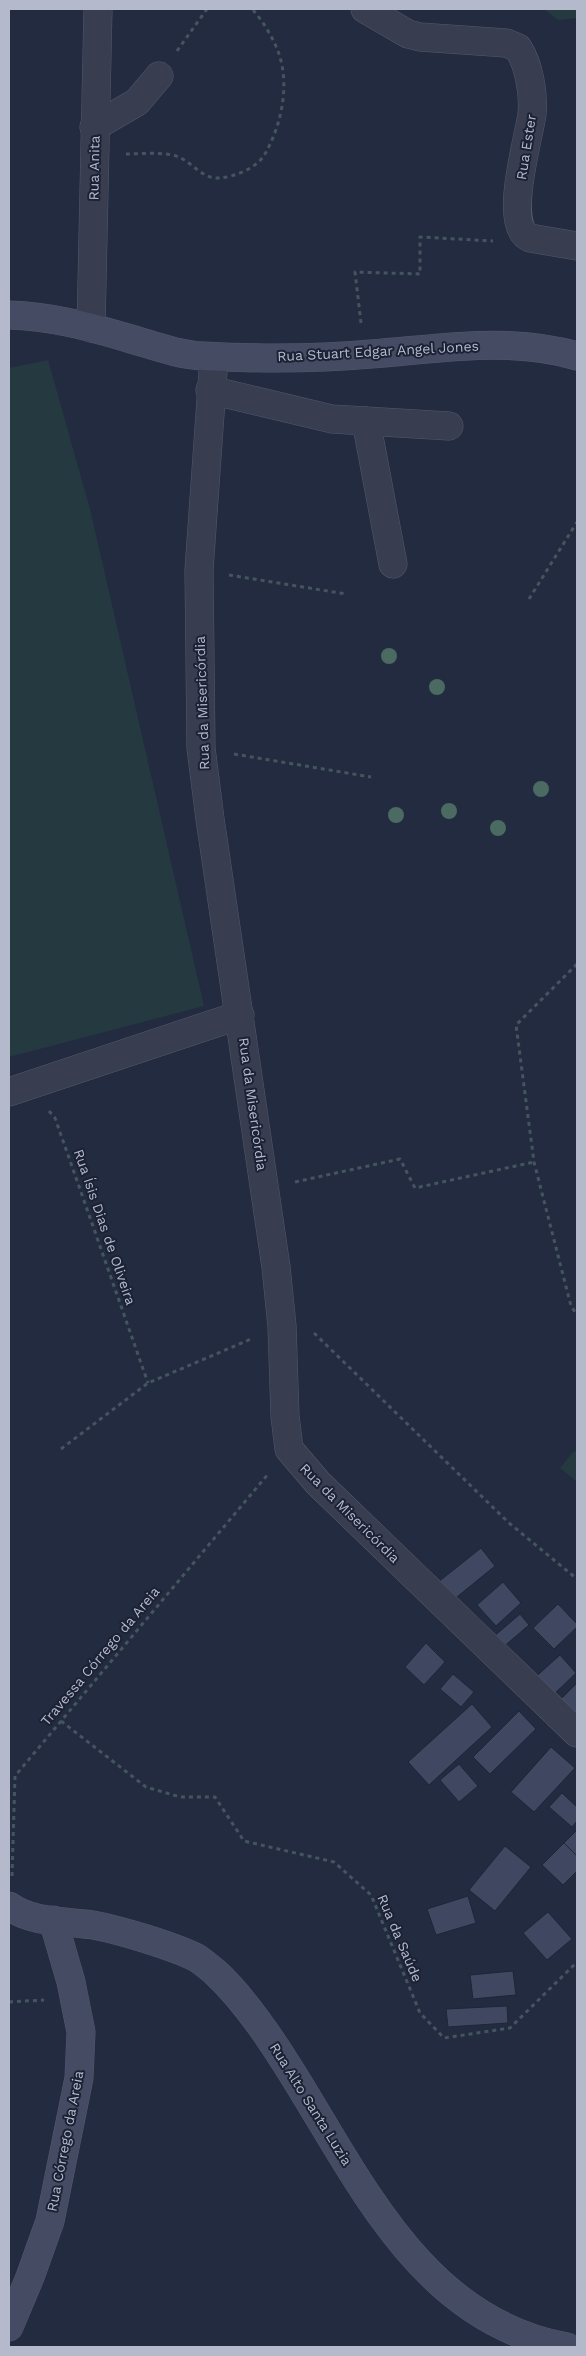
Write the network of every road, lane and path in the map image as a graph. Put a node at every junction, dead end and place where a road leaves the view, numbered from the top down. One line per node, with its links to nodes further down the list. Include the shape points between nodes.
1 (98, 9): 6 (street, Rua Anita)
2 (207, 9): 5 (path)
3 (252, 9): 7 (path, via 279,54 284,82 280,118 264,156 241,174 218,178 202,173 172,154)
4 (365, 9): 8 (street, Rua Ester, via 414,35 518,48 525,61 532,108 521,166)
5 (159, 76): 6 (street, via 137,102)
6 (94, 127): 7 (street, Rua Anita)
7 (94, 154): 11 (street, Rua Anita)
8 (518, 209): 9 (street, Rua Ester, via 520,225 526,236); 12 (path, via 496,241 420,238 420,274 354,272)
9 (577, 246)
10 (9, 315): 11 (street, Rua Stuart Edgar Angel Jones, via 45,317)
11 (91, 328): 14 (street, Rua Stuart Edgar Angel Jones, via 162,349)
12 (362, 332)
13 (577, 356): 14 (street, Rua Stuart Edgar Angel Jones, via 556,349 495,345 306,358)
14 (214, 357): 15 (street, Rua da Misericórdia)
15 (210, 390): 16 (street, via 332,419); 20 (street, Rua da Misericórdia)
16 (366, 420): 17 (street); 19 (street)
17 (449, 426)
18 (577, 522): 22 (path)
19 (393, 564)
20 (199, 570): 21 (path); 23 (street, Rua da Misericórdia)
21 (346, 594)
22 (529, 599)
23 (201, 748): 24 (path); 26 (street, Rua da Misericórdia)
24 (371, 777)
25 (577, 964): 28 (path, via 516,1025)
26 (240, 1015): 27 (street); 29 (street, Rua da Misericórdia)
27 (19, 1088): 32 (path, Rua Ísis Dias de Oliveira, via 54,1118)
28 (534, 1162): 29 (path, via 415,1188 400,1160); 30 (path, via 571,1306)
29 (264, 1189): 31 (street, Rua da Misericórdia)
30 (577, 1315)
31 (282, 1326): 32 (path); 34 (street, Rua da Misericórdia); 35 (path, via 317,1333 509,1523)
32 (148, 1383): 33 (path)
33 (60, 1449)
34 (289, 1449): 36 (path, Travessa Córrego da Areia); 37 (street, Rua da Misericórdia, via 318,1483)
35 (577, 1579)
36 (61, 1720): 38 (path, Travessa Córrego da Areia, via 15,1776); 40 (path, Rua da Saúde, via 146,1787 180,1797 215,1797 244,1841 334,1862 371,1895 420,2013 444,2038 510,2028)
37 (577, 1733)
38 (13, 1912): 39 (street, Rua Alto Santa Luzia)
39 (53, 1920): 41 (street, Rua Córrego da Areia, via 81,2032 80,2078 50,2221); 42 (street, Rua Alto Santa Luzia, via 94,1926 164,1946 198,1959 216,1973 273,2042 385,2223 407,2251 438,2281 498,2324 525,2336)
40 (577, 1962)
41 (9, 2327)
42 (567, 2347)

